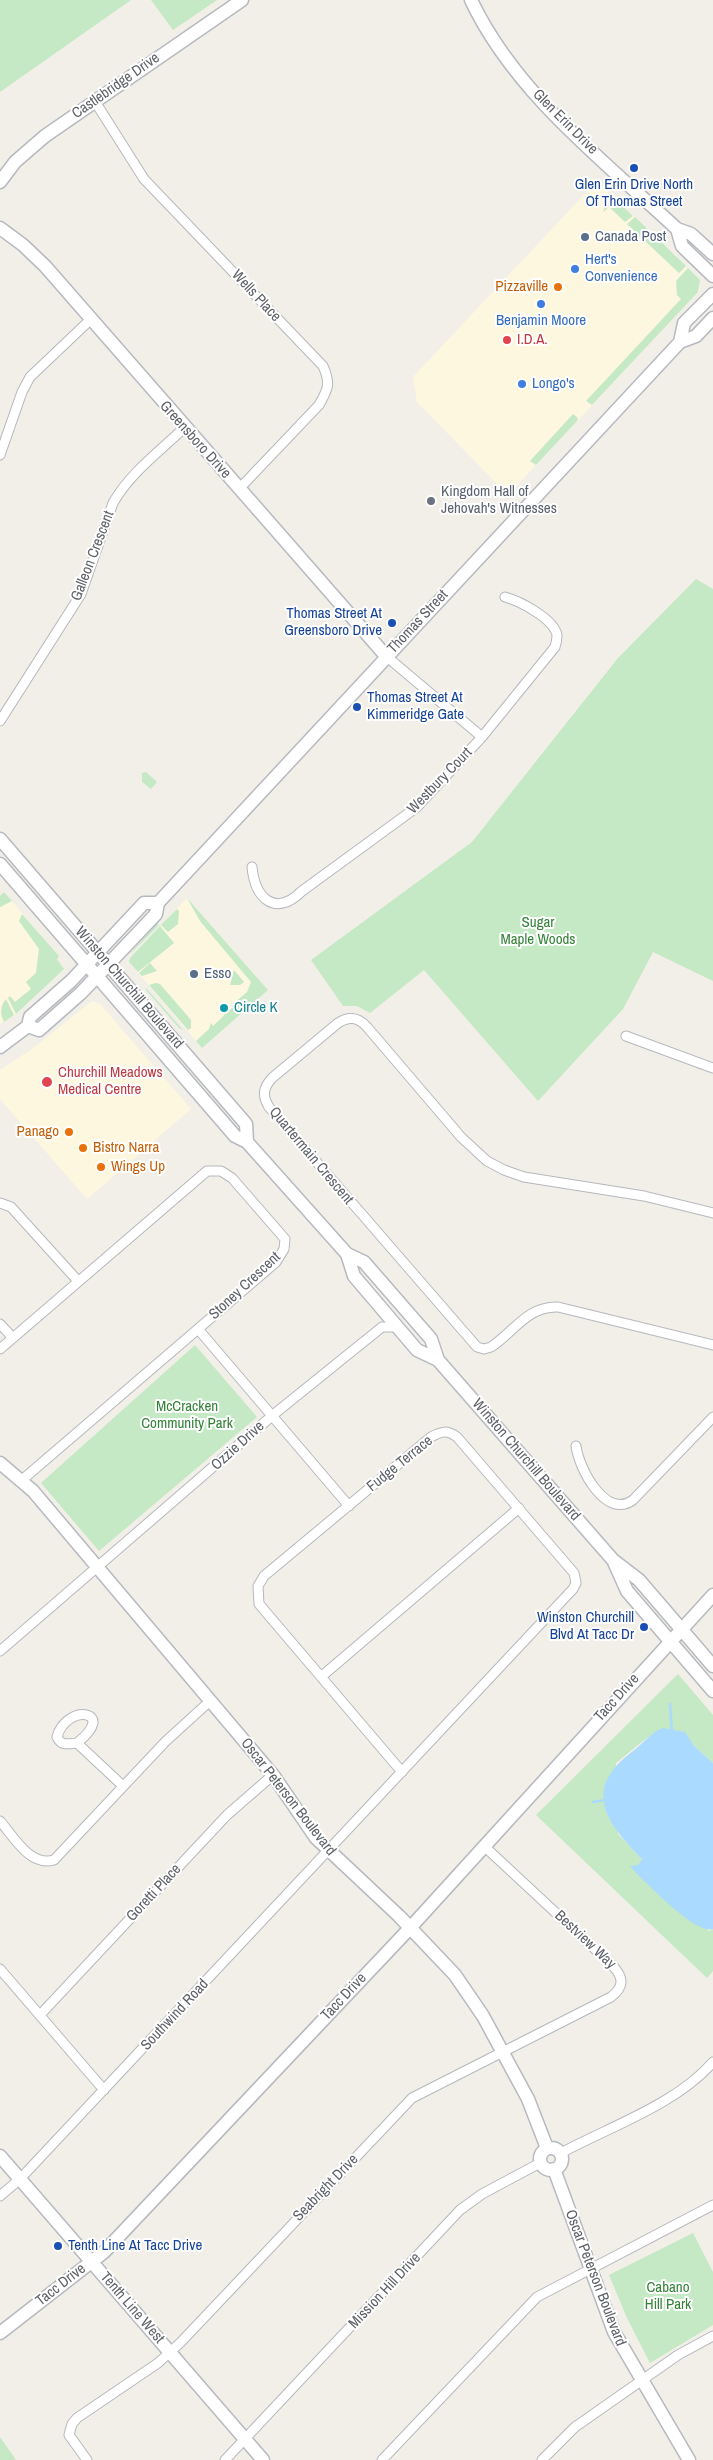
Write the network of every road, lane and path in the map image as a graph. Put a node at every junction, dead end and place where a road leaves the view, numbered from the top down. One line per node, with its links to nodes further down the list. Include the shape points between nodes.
1 (242, 0): 3 (street, Castlebridge Drive)
2 (470, 0): 6 (street, Glen Erin Drive, via 499,48 535,94)
3 (94, 100): 4 (street, Castlebridge Drive, via 30,147); 15 (street, Wells Place, via 144,179 323,366 328,378 328,390 320,405)
4 (0, 182)
5 (0, 228): 11 (street, Greensboro Drive, via 34,254)
6 (677, 229): 7 (street, Glen Erin Drive, via 691,234); 8 (street, Glen Erin Drive, via 682,246)
7 (713, 254)
8 (713, 276)
9 (713, 294): 12 (street, Thomas Street, via 684,323)
10 (713, 318): 12 (street, Thomas Street, via 696,336)
11 (90, 320): 13 (street, Greensboro Drive); 14 (street, via 30,378)
12 (680, 342): 17 (street, Thomas Street)
13 (184, 428): 15 (street, Greensboro Drive); 18 (street, Galleon Crescent, via 119,493 81,594)
14 (0, 455)
15 (239, 489): 17 (street, Greensboro Drive)
16 (505, 597): 19 (street, Westbury Court, via 520,601 553,626 557,636 551,654)
17 (386, 656): 19 (street); 23 (street, Thomas Street)
18 (0, 721)
19 (482, 737): 22 (street, Westbury Court, via 417,808 292,901 281,905 269,902 257,888)
20 (0, 839): 24 (street, Winston Churchill Boulevard)
21 (0, 864): 25 (street, Winston Churchill Boulevard)
22 (252, 866)
23 (158, 903): 24 (street, Thomas Street, via 144,903); 26 (street, Thomas Street, via 156,914)
24 (98, 952): 25 (street, Thomas Street); 26 (street, Winston Churchill Boulevard)
25 (87, 964): 27 (street, Winston Churchill Boulevard); 28 (street, Thomas Street, via 30,1017)
26 (109, 965): 27 (street, Thomas Street); 32 (street, Winston Churchill Boulevard, via 246,1124)
27 (97, 976): 28 (street, Thomas Street, via 39,1030); 32 (street, Winston Churchill Boulevard, via 235,1136)
28 (28, 1026): 30 (street, Thomas Street)
29 (626, 1036): 31 (street)
30 (0, 1048)
31 (713, 1068)
32 (248, 1142): 35 (street, Winston Churchill Boulevard)
33 (0, 1203): 36 (street, via 11,1207)
34 (713, 1213): 43 (street, Quartermain Crescent, via 644,1196 524,1177 495,1166 461,1137 367,1026 356,1019 338,1022 272,1078 264,1090 269,1107 477,1348 491,1347 529,1315 546,1307 558,1307)
35 (347, 1254): 37 (street, Winston Churchill Boulevard, via 354,1276); 45 (street, Winston Churchill Boulevard, via 364,1262 425,1332)
36 (78, 1281): 41 (street, Stoney Crescent, via 200,1176 221,1171 232,1178 281,1234 285,1244 276,1262); 42 (street, Stoney Crescent)
37 (381, 1308): 39 (street); 40 (street, Winston Churchill Boulevard)
38 (0, 1324): 42 (street)
39 (382, 1327): 40 (street); 46 (street, Ozzie Drive)
40 (397, 1327): 45 (street, Winston Churchill Boulevard, via 417,1350)
41 (198, 1329): 46 (street); 50 (street, Stoney Crescent)
42 (13, 1338): 44 (street, Stoney Crescent)
43 (713, 1345)
44 (0, 1349)
45 (438, 1360): 53 (street, Winston Churchill Boulevard)
46 (273, 1415): 51 (street); 54 (street, Ozzie Drive)
47 (713, 1417): 48 (street, via 633,1500 623,1506 612,1505 586,1477)
48 (576, 1446)
49 (0, 1463): 50 (street, Oscar Peterson Boulevard)
50 (22, 1480): 54 (street, Oscar Peterson Boulevard)
51 (349, 1506): 52 (street, Fudge Terrace, via 431,1438 449,1431); 60 (street, Fudge Terrace, via 264,1576 258,1586 259,1604)
52 (519, 1508): 60 (street); 64 (street, Fudge Terrace, via 574,1573 576,1583)
53 (613, 1560): 56 (street, Winston Churchill Boulevard, via 639,1580); 57 (street, Winston Churchill Boulevard, via 626,1591)
54 (97, 1569): 58 (street, Ozzie Drive); 62 (street, Oscar Peterson Boulevard)
55 (713, 1595): 56 (street, Tacc Drive)
56 (681, 1629): 57 (street, Tacc Drive); 59 (street, Winston Churchill Boulevard)
57 (670, 1641): 61 (street, Winston Churchill Boulevard); 68 (street, Tacc Drive)
58 (0, 1651)
59 (713, 1666)
60 (322, 1676): 64 (street, Fudge Terrace)
61 (713, 1691)
62 (210, 1701): 65 (street, Oscar Peterson Boulevard); 66 (street)
63 (77, 1744): 66 (street)
64 (402, 1772): 69 (street, Fudge Terrace)
65 (274, 1775): 69 (street, Oscar Peterson Boulevard); 72 (street, Goretti Place, via 227,1815)
66 (123, 1786): 67 (street, via 51,1861 32,1857)
67 (0, 1821)
68 (484, 1846): 70 (street, Tacc Drive); 73 (street, Bestview Way, via 613,1966 620,1973 622,1982 620,1990 611,1997)
69 (328, 1850): 70 (street, Oscar Peterson Boulevard); 75 (street, Southwind Road)
70 (410, 1928): 73 (street, Oscar Peterson Boulevard, via 455,1975); 84 (street, Tacc Drive)
71 (0, 1969): 72 (street)
72 (40, 2015): 75 (street)
73 (503, 2053): 76 (street, Oscar Peterson Boulevard, via 528,2099); 88 (street, Seabright Drive, via 412,2098)
74 (713, 2062): 77 (street, via 678,2093)
75 (104, 2090): 81 (street, Southwind Road)
76 (548, 2148): 77 (street, via 555,2148); 79 (street, via 542,2152)
77 (561, 2153): 80 (street, via 560,2164)
78 (0, 2156): 81 (street, Tenth Line West)
79 (540, 2162): 80 (street, via 546,2169); 90 (street, Mission Hill Drive, via 460,2210)
80 (554, 2169): 85 (street, Oscar Peterson Boulevard)
81 (20, 2179): 82 (street, Southwind Road); 84 (street, Tenth Line West)
82 (0, 2196)
83 (713, 2205): 85 (street)
84 (92, 2261): 86 (street, Tacc Drive); 88 (street, Tenth Line West)
85 (590, 2268): 89 (street, Oscar Peterson Boulevard, via 614,2332); 94 (street, via 547,2290 529,2304)
86 (0, 2333)
87 (713, 2336): 89 (street, via 685,2350)
88 (170, 2352): 90 (street, Tenth Line West); 91 (street, Seabright Drive, via 72,2424 69,2435)
89 (641, 2381): 95 (street, via 575,2428); 96 (street, Oscar Peterson Boulevard)
90 (246, 2440): 92 (street, Mission Hill Drive); 93 (street, Tenth Line West)
91 (87, 2460)
92 (225, 2460)
93 (263, 2460)
94 (382, 2460)
95 (542, 2460)
96 (689, 2460)

